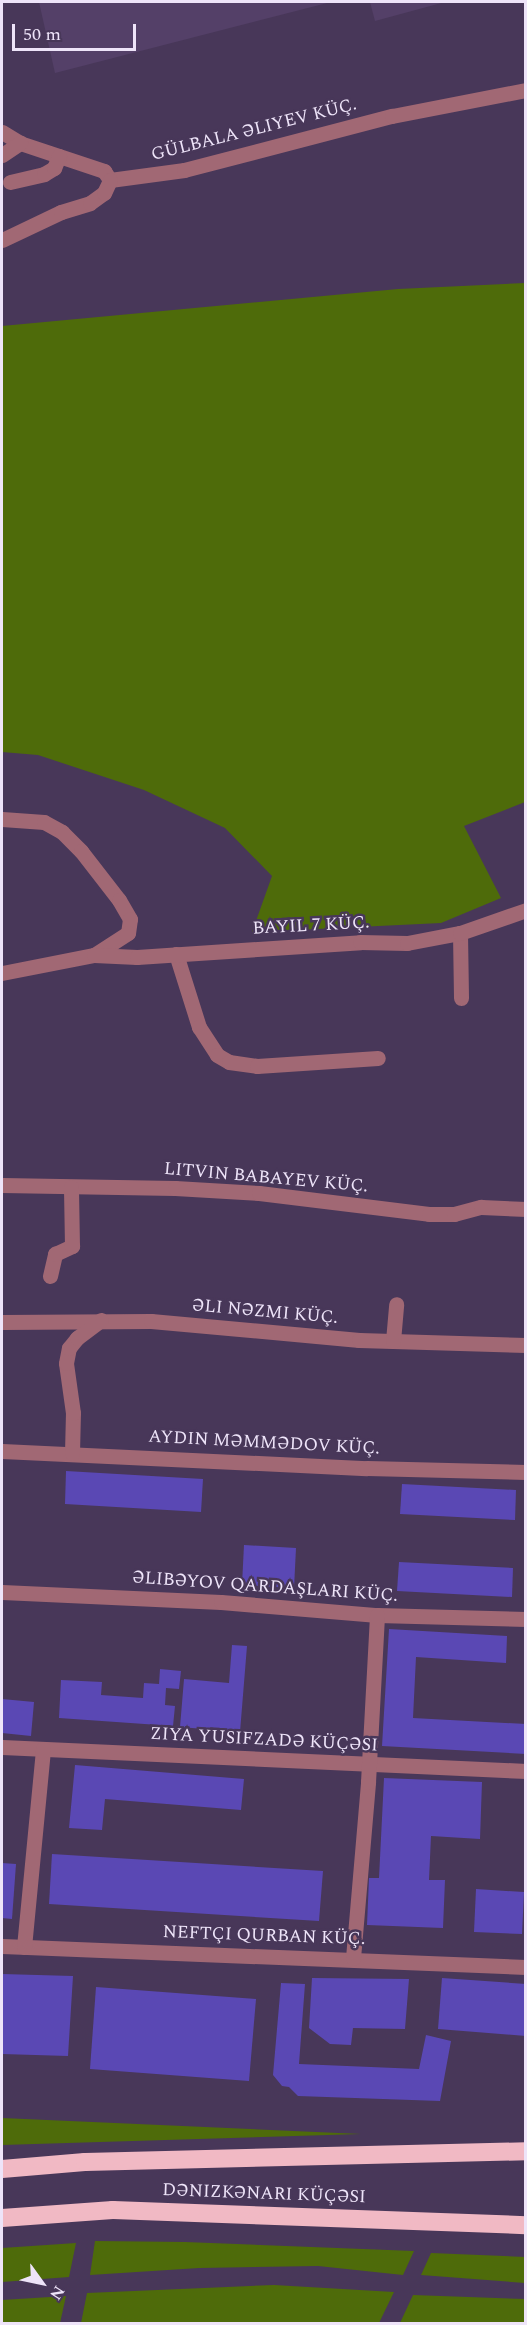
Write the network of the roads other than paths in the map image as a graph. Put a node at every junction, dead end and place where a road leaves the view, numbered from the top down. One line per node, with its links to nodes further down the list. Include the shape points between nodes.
1 (525, 90): 6 (street, GÜLBALA ƏLIYEV KÜÇ., via 392,116 184,171)
2 (2, 132): 3 (street)
3 (20, 143): 4 (street); 5 (street)
4 (2, 155)
5 (60, 156): 6 (street, via 104,171); 7 (street, via 54,168 44,174)
6 (110, 180): 8 (street, via 104,193 90,203)
7 (10, 182)
8 (4, 237)
9 (2, 819): 13 (street, via 44,822 62,832 119,900 130,920 128,933)
10 (525, 910): 11 (street)
11 (460, 933): 12 (street, via 406,943 360,942); 15 (street)
12 (176, 954): 13 (street); 16 (street, via 199,1027 217,1054 229,1062 258,1066)
13 (94, 955): 14 (street)
14 (2, 973)
15 (461, 998)
16 (378, 1058)
17 (2, 1185): 18 (street, LITVIN BABAYEV KÜÇ.)
18 (70, 1187): 19 (street, LITVIN BABAYEV KÜÇ., via 259,1193 429,1214 454,1214 481,1207); 20 (street, via 72,1246 55,1254)
19 (525, 1209)
20 (50, 1276)
21 (396, 1304): 24 (street)
22 (100, 1320): 23 (street, ƏLI NƏZMI KÜÇ.); 24 (street, ƏLI NƏZMI KÜÇ.); 27 (street, via 69,1348 66,1363 73,1413)
23 (2, 1322)
24 (393, 1341): 25 (street, ƏLI NƏZMI KÜÇ.)
25 (525, 1345)
26 (2, 1451): 27 (street)
27 (72, 1453): 28 (street)
28 (525, 1472)
29 (2, 1592): 30 (street, via 221,1602)
30 (377, 1615): 31 (street); 34 (street)
31 (525, 1619)
32 (2, 1747): 33 (street, ZIYA YUSIFZADƏ KÜÇƏSI)
33 (43, 1749): 34 (street, ZIYA YUSIFZADƏ KÜÇƏSI); 37 (street)
34 (368, 1765): 35 (street, ZIYA YUSIFZADƏ KÜÇƏSI); 38 (street)
35 (525, 1771)
36 (2, 1946): 37 (street, NEFTÇI QURBAN KÜÇ.)
37 (24, 1947): 38 (street, NEFTÇI QURBAN KÜÇ.)
38 (353, 1958): 39 (street, NEFTÇI QURBAN KÜÇ.)
39 (525, 1966)
40 (525, 2151): 41 (highway, via 85,2162)
41 (2, 2169)
42 (2, 2218): 43 (highway, via 113,2210)
43 (525, 2225)

